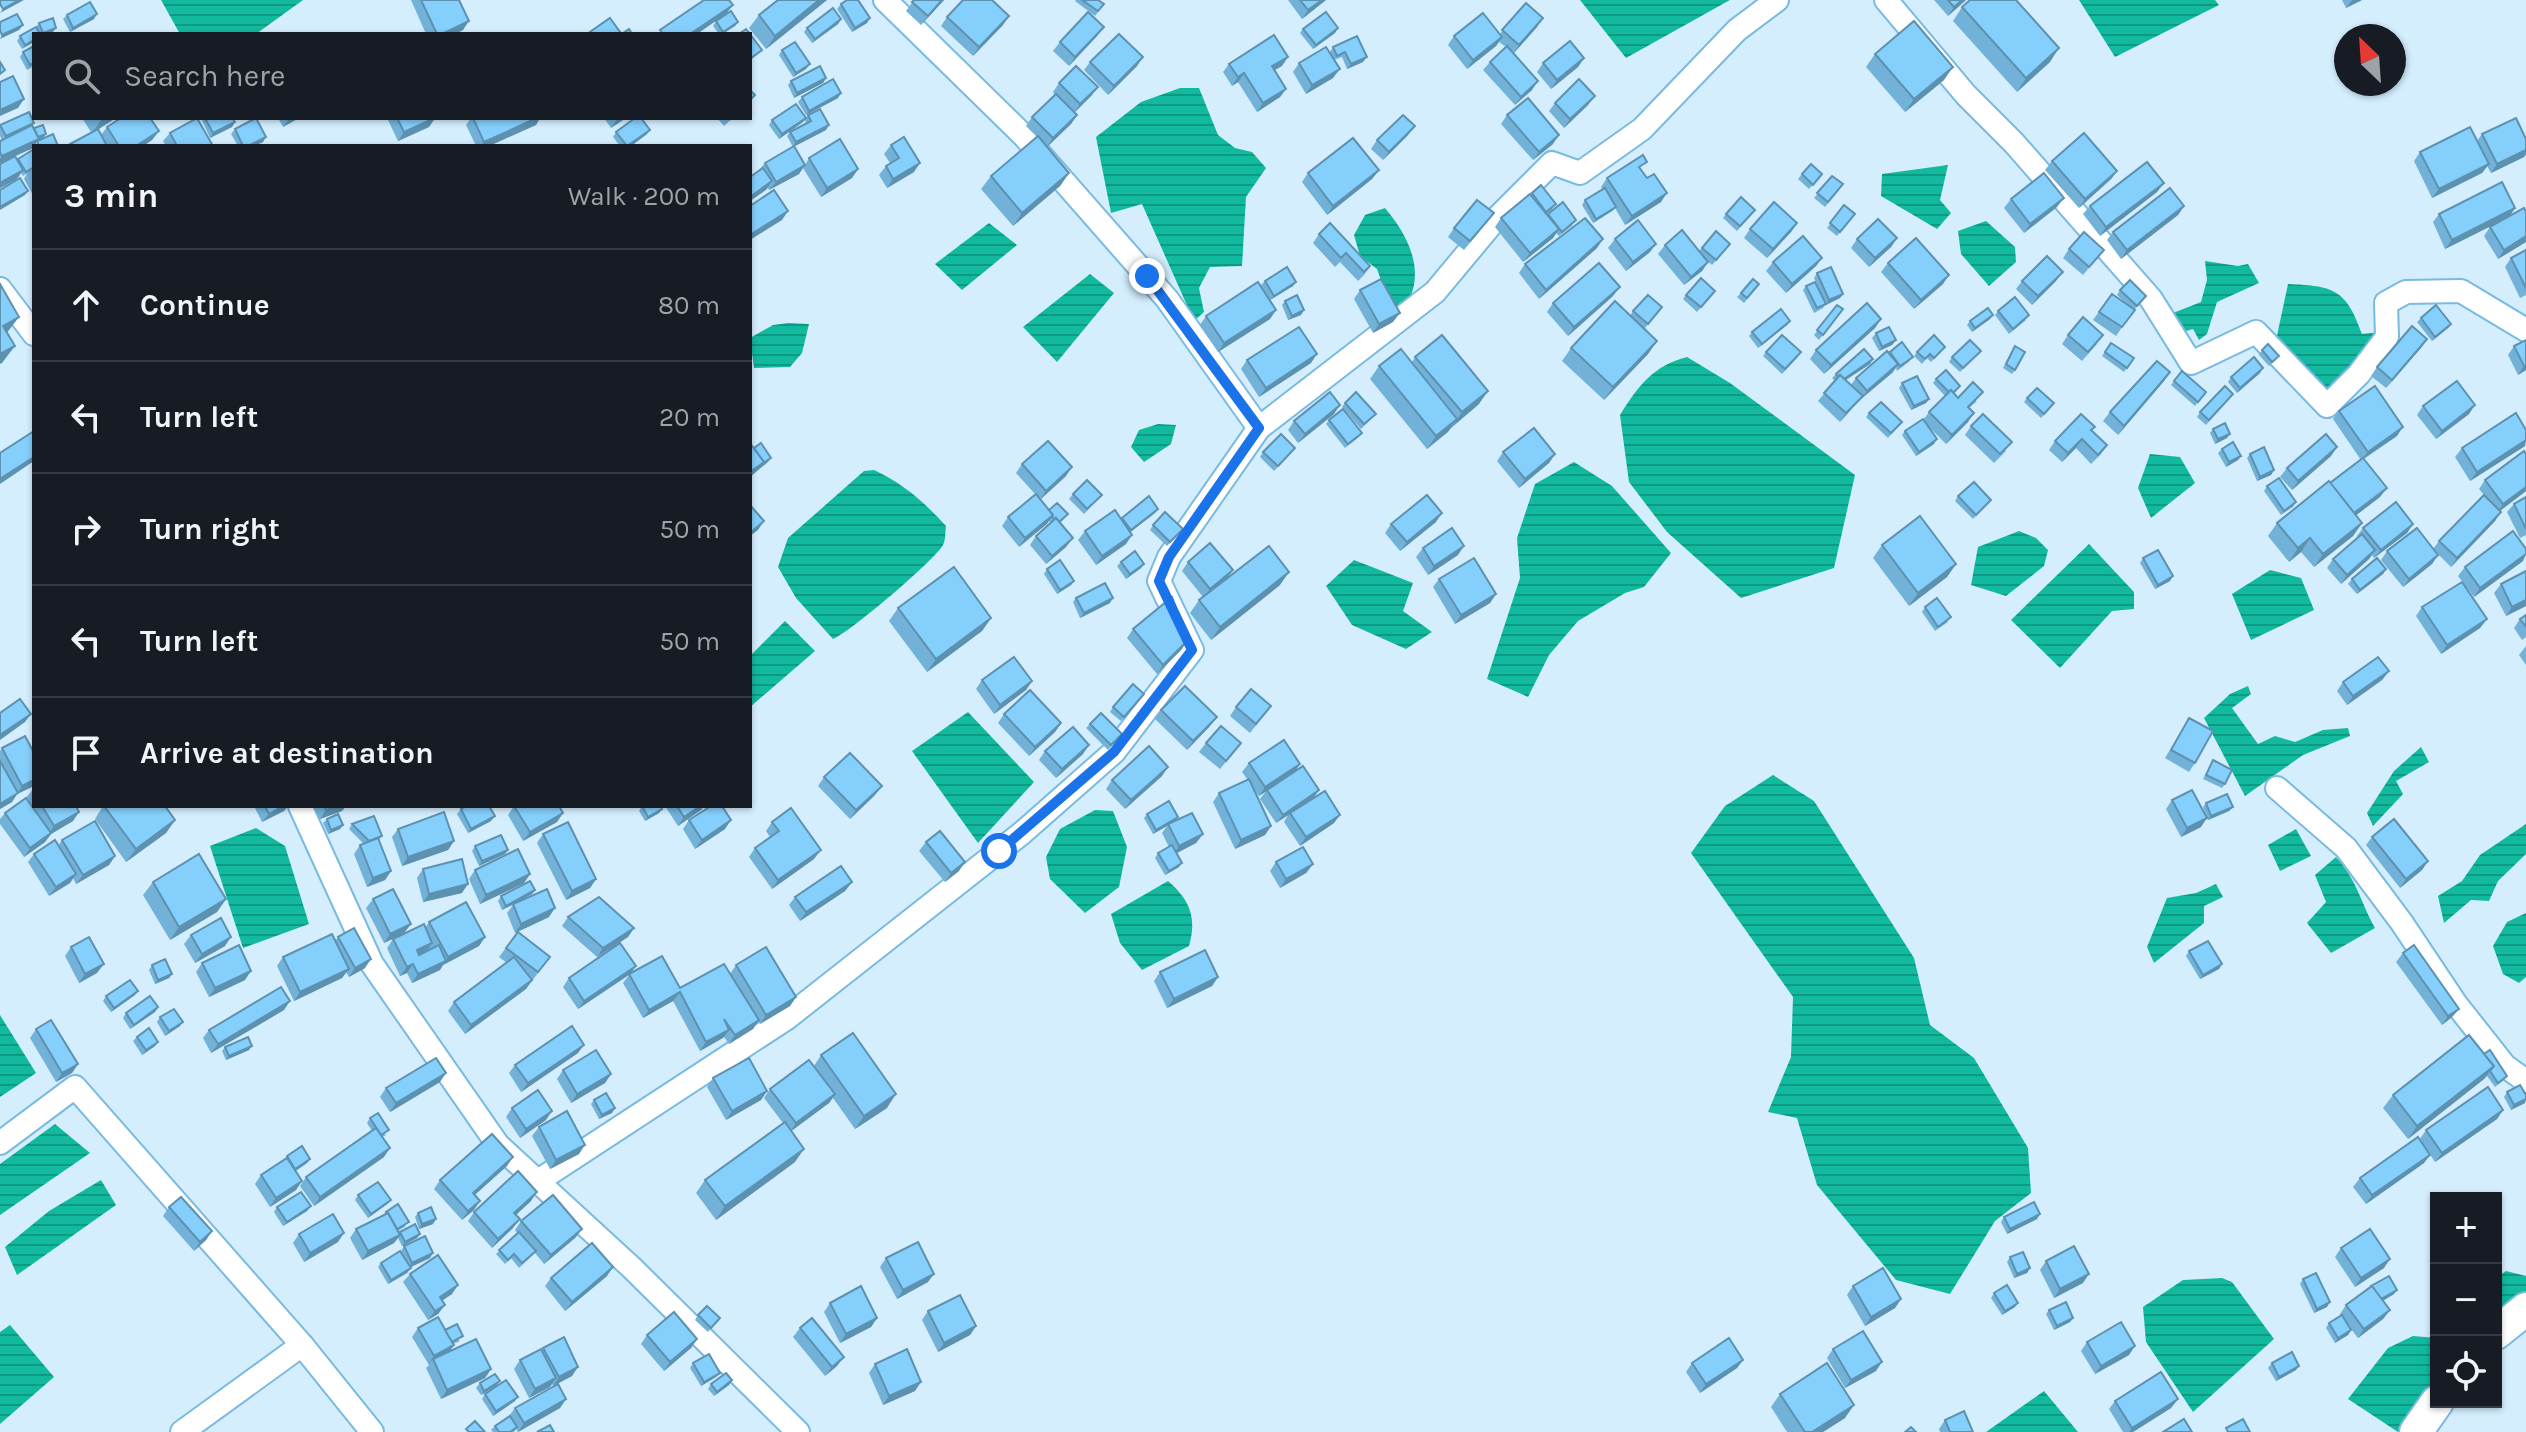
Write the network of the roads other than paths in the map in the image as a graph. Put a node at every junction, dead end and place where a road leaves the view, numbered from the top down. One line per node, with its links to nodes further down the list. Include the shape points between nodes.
1 (885, 0): 7 (street, via 1024,136 1167,299)
2 (1777, 0): 7 (street, via 1737,30 1642,129 1580,173 1552,163 1435,292)
3 (1886, 0): 6 (street, via 2151,299 2191,363 2256,332 2327,406 2387,337 2386,303 2406,292 2461,291)
4 (0, 289): 5 (street)
5 (31, 321)
6 (2526, 330)
7 (1259, 428): 12 (street, via 1169,557 1159,581 1192,650 1114,752 1022,833 787,1018)
8 (2277, 788): 10 (street, via 2346,848 2456,1004 2505,1066)
9 (301, 808): 12 (street, via 372,964 498,1145)
10 (2526, 1081)
11 (0, 1143): 15 (street, via 75,1087)
12 (538, 1181): 19 (street)
13 (2526, 1309): 14 (street)
14 (2502, 1328)
15 (302, 1345): 17 (street); 18 (street)
16 (2433, 1408): 20 (street)
17 (182, 1432)
18 (372, 1432)
19 (798, 1432)
20 (2416, 1432)

